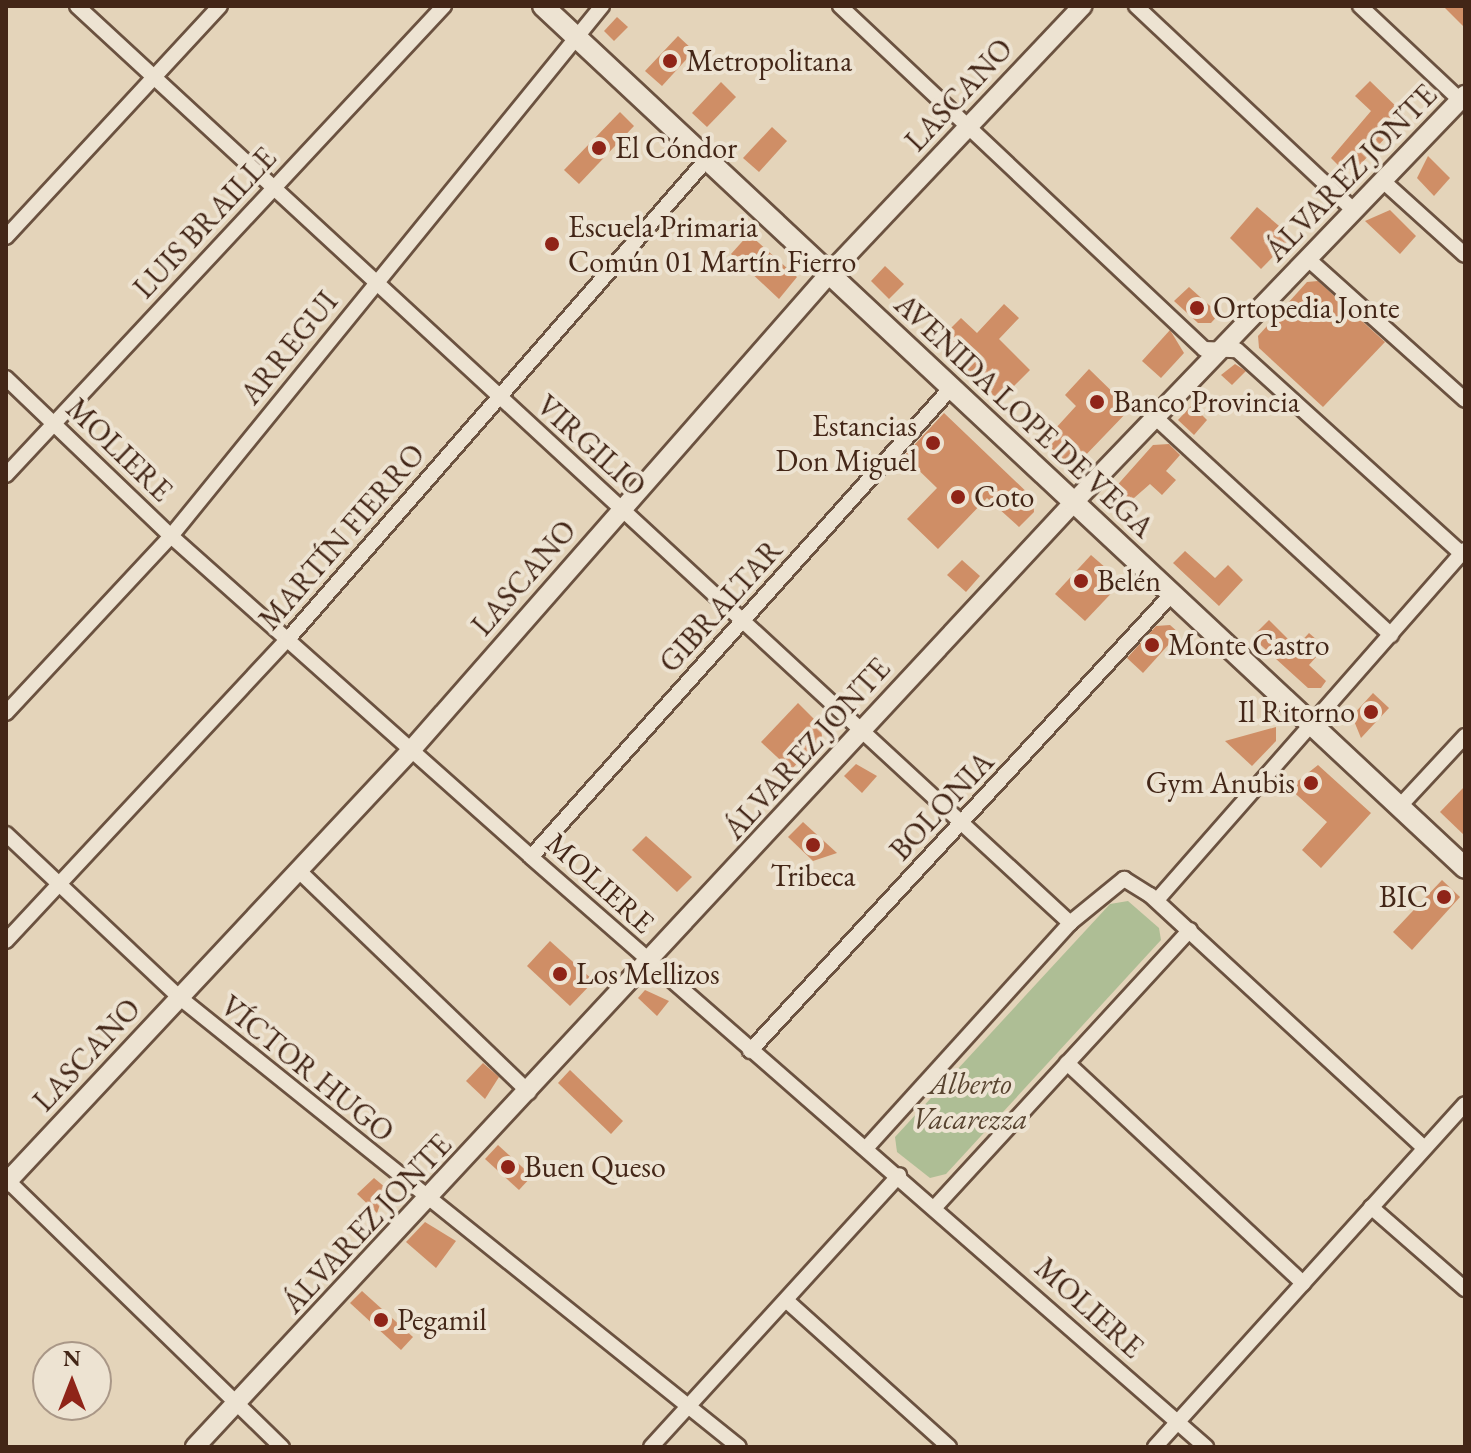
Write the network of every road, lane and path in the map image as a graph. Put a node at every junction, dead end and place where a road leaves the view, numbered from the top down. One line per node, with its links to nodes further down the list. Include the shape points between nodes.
1 (77, 6): 11 (street, VIRGILIO)
2 (220, 6): 11 (street)
3 (444, 6): 16 (street, LUIS BRAILLE)
4 (543, 6): 10 (main road, AVENIDA LOPE DE VEGA)
5 (602, 6): 10 (street, ARREGUI)
6 (840, 6): 13 (street)
7 (1082, 6): 13 (street, LASCANO)
8 (1136, 6): 17 (street)
9 (1360, 6): 12 (street)
10 (573, 34): 14 (main road, AVENIDA LOPE DE VEGA); 22 (street, ARREGUI)
11 (155, 77): 16 (street, VIRGILIO); 18 (street)
12 (1462, 97): 15 (street, ÁLVAREZ JONTE)
13 (968, 126): 21 (street, LASCANO); 23 (street, via 1204,349)
14 (707, 159): 21 (main road, AVENIDA LOPE DE VEGA); 26 (street, MARTÍN FIERRO)
15 (1383, 181): 17 (street, ÁLVAREZ JONTE); 19 (street)
16 (272, 189): 22 (street, VIRGILIO); 29 (street, LUIS BRAILLE)
17 (1354, 211): 20 (street, ÁLVAREZ JONTE)
18 (6, 237)
19 (1465, 255)
20 (1308, 259): 23 (street, ÁLVAREZ JONTE); 27 (street)
21 (829, 274): 25 (main road, AVENIDA LOPE DE VEGA); 32 (street, LASCANO)
22 (373, 284): 26 (street, VIRGILIO); 33 (street, ARREGUI)
23 (1221, 349): 28 (street, ÁLVAREZ JONTE); 34 (street, via 1237,350)
24 (6, 378): 29 (street, MOLIERE)
25 (950, 389): 31 (main road, AVENIDA LOPE DE VEGA); 36 (street, GIBRALTAR)
26 (499, 397): 32 (street, VIRGILIO); 38 (street, MARTÍN FIERRO)
27 (1465, 400)
28 (1156, 418): 31 (street, ÁLVAREZ JONTE); 37 (street)
29 (53, 423): 30 (street, LUIS BRAILLE); 33 (street, MOLIERE)
30 (6, 475)
31 (1073, 503): 35 (main road, AVENIDA LOPE DE VEGA); 41 (street, ÁLVAREZ JONTE)
32 (622, 508): 36 (street, VIRGILIO); 43 (street, LASCANO)
33 (171, 536): 38 (street, MOLIERE); 39 (street, ARREGUI)
34 (1464, 552): 37 (street)
35 (1171, 595): 40 (main road, AVENIDA LOPE DE VEGA); 45 (street, BOLONIA)
36 (741, 622): 41 (street, VIRGILIO); 47 (street, GIBRALTAR)
37 (1391, 635): 40 (street)
38 (288, 639): 43 (street, MOLIERE); 50 (street, MARTÍN FIERRO)
39 (6, 713)
40 (1315, 728): 44 (main road, AVENIDA LOPE DE VEGA); 51 (street)
41 (859, 732): 45 (street, VIRGILIO); 55 (street, ÁLVAREZ JONTE)
42 (1465, 736): 44 (street)
43 (413, 748): 47 (street, MOLIERE); 49 (street, LASCANO)
44 (1399, 807): 48 (main road, AVENIDA LOPE DE VEGA)
45 (958, 827): 52 (street, VIRGILIO); 57 (street, BOLONIA)
46 (6, 834): 50 (street, VÍCTOR HUGO)
47 (531, 857): 55 (street, MOLIERE)
48 (1465, 868)
49 (299, 871): 56 (street, LASCANO); 59 (street)
50 (59, 885): 54 (street, MARTÍN FIERRO); 56 (street, VÍCTOR HUGO)
51 (1157, 900): 52 (street, via 1124,879); 53 (street)
52 (1070, 923): 61 (street)
53 (1190, 930): 58 (street); 62 (street)
54 (6, 941)
55 (650, 962): 57 (street, MOLIERE); 59 (street, ÁLVAREZ JONTE)
56 (179, 997): 64 (street, LASCANO); 65 (street, VÍCTOR HUGO)
57 (750, 1051): 61 (street, MOLIERE)
58 (1067, 1063): 66 (street); 68 (street)
59 (529, 1092): 65 (street, ÁLVAREZ JONTE)
60 (1465, 1104): 62 (street)
61 (868, 1146): 63 (street, MOLIERE)
62 (1424, 1148): 67 (street)
63 (899, 1175): 66 (street, MOLIERE); 70 (street)
64 (7, 1181): 72 (street)
65 (427, 1201): 71 (street, VÍCTOR HUGO); 72 (street, ÁLVAREZ JONTE)
66 (936, 1206): 73 (street, MOLIERE)
67 (1371, 1207): 68 (street); 69 (street)
68 (1303, 1283): 73 (street)
69 (1465, 1289)
70 (787, 1301): 71 (street); 78 (street)
71 (690, 1404): 76 (street); 77 (street, VÍCTOR HUGO)
72 (235, 1406): 74 (street, ÁLVAREZ JONTE); 75 (street)
73 (1178, 1421): 79 (street); 80 (street, MOLIERE)
74 (195, 1447)
75 (282, 1447)
76 (651, 1447)
77 (739, 1447)
78 (949, 1447)
79 (1155, 1447)
80 (1206, 1447)

